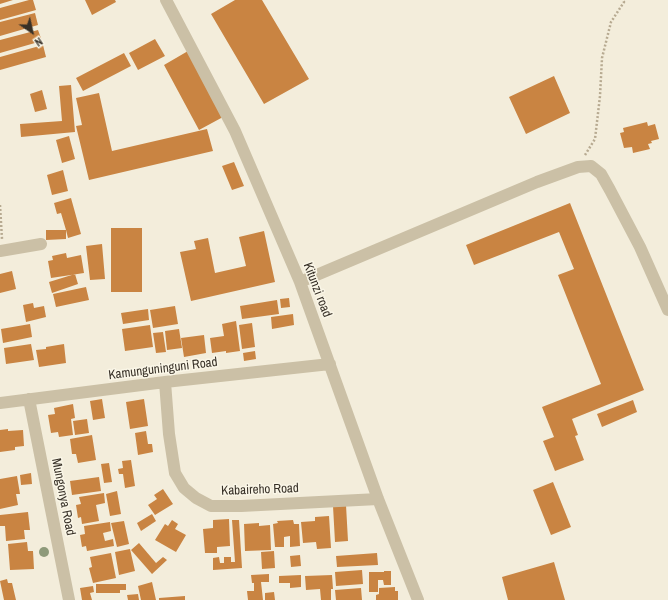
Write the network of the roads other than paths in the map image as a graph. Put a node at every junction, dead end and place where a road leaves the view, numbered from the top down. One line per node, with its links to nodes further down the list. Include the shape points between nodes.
1 (166, 0): 4 (street, Kitunzi road, via 235,131)
2 (41, 244): 3 (street)
3 (1, 251)
4 (300, 282): 5 (street, via 537,182 578,167 591,166 601,174 640,247); 6 (street, Kitunzi road)
5 (668, 310)
6 (330, 364): 7 (street, Kamunguninguni Road); 10 (street, Kitunzi road)
7 (165, 382): 8 (street, Kamunguninguni Road); 10 (street, Kabaireho Road, via 175,473 184,488 196,498 211,506)
8 (29, 399): 9 (street, Kamunguninguni Road); 11 (street, Mungonya Road)
9 (0, 403)
10 (378, 499): 12 (street, Kitunzi road)
11 (69, 600)
12 (418, 600)

